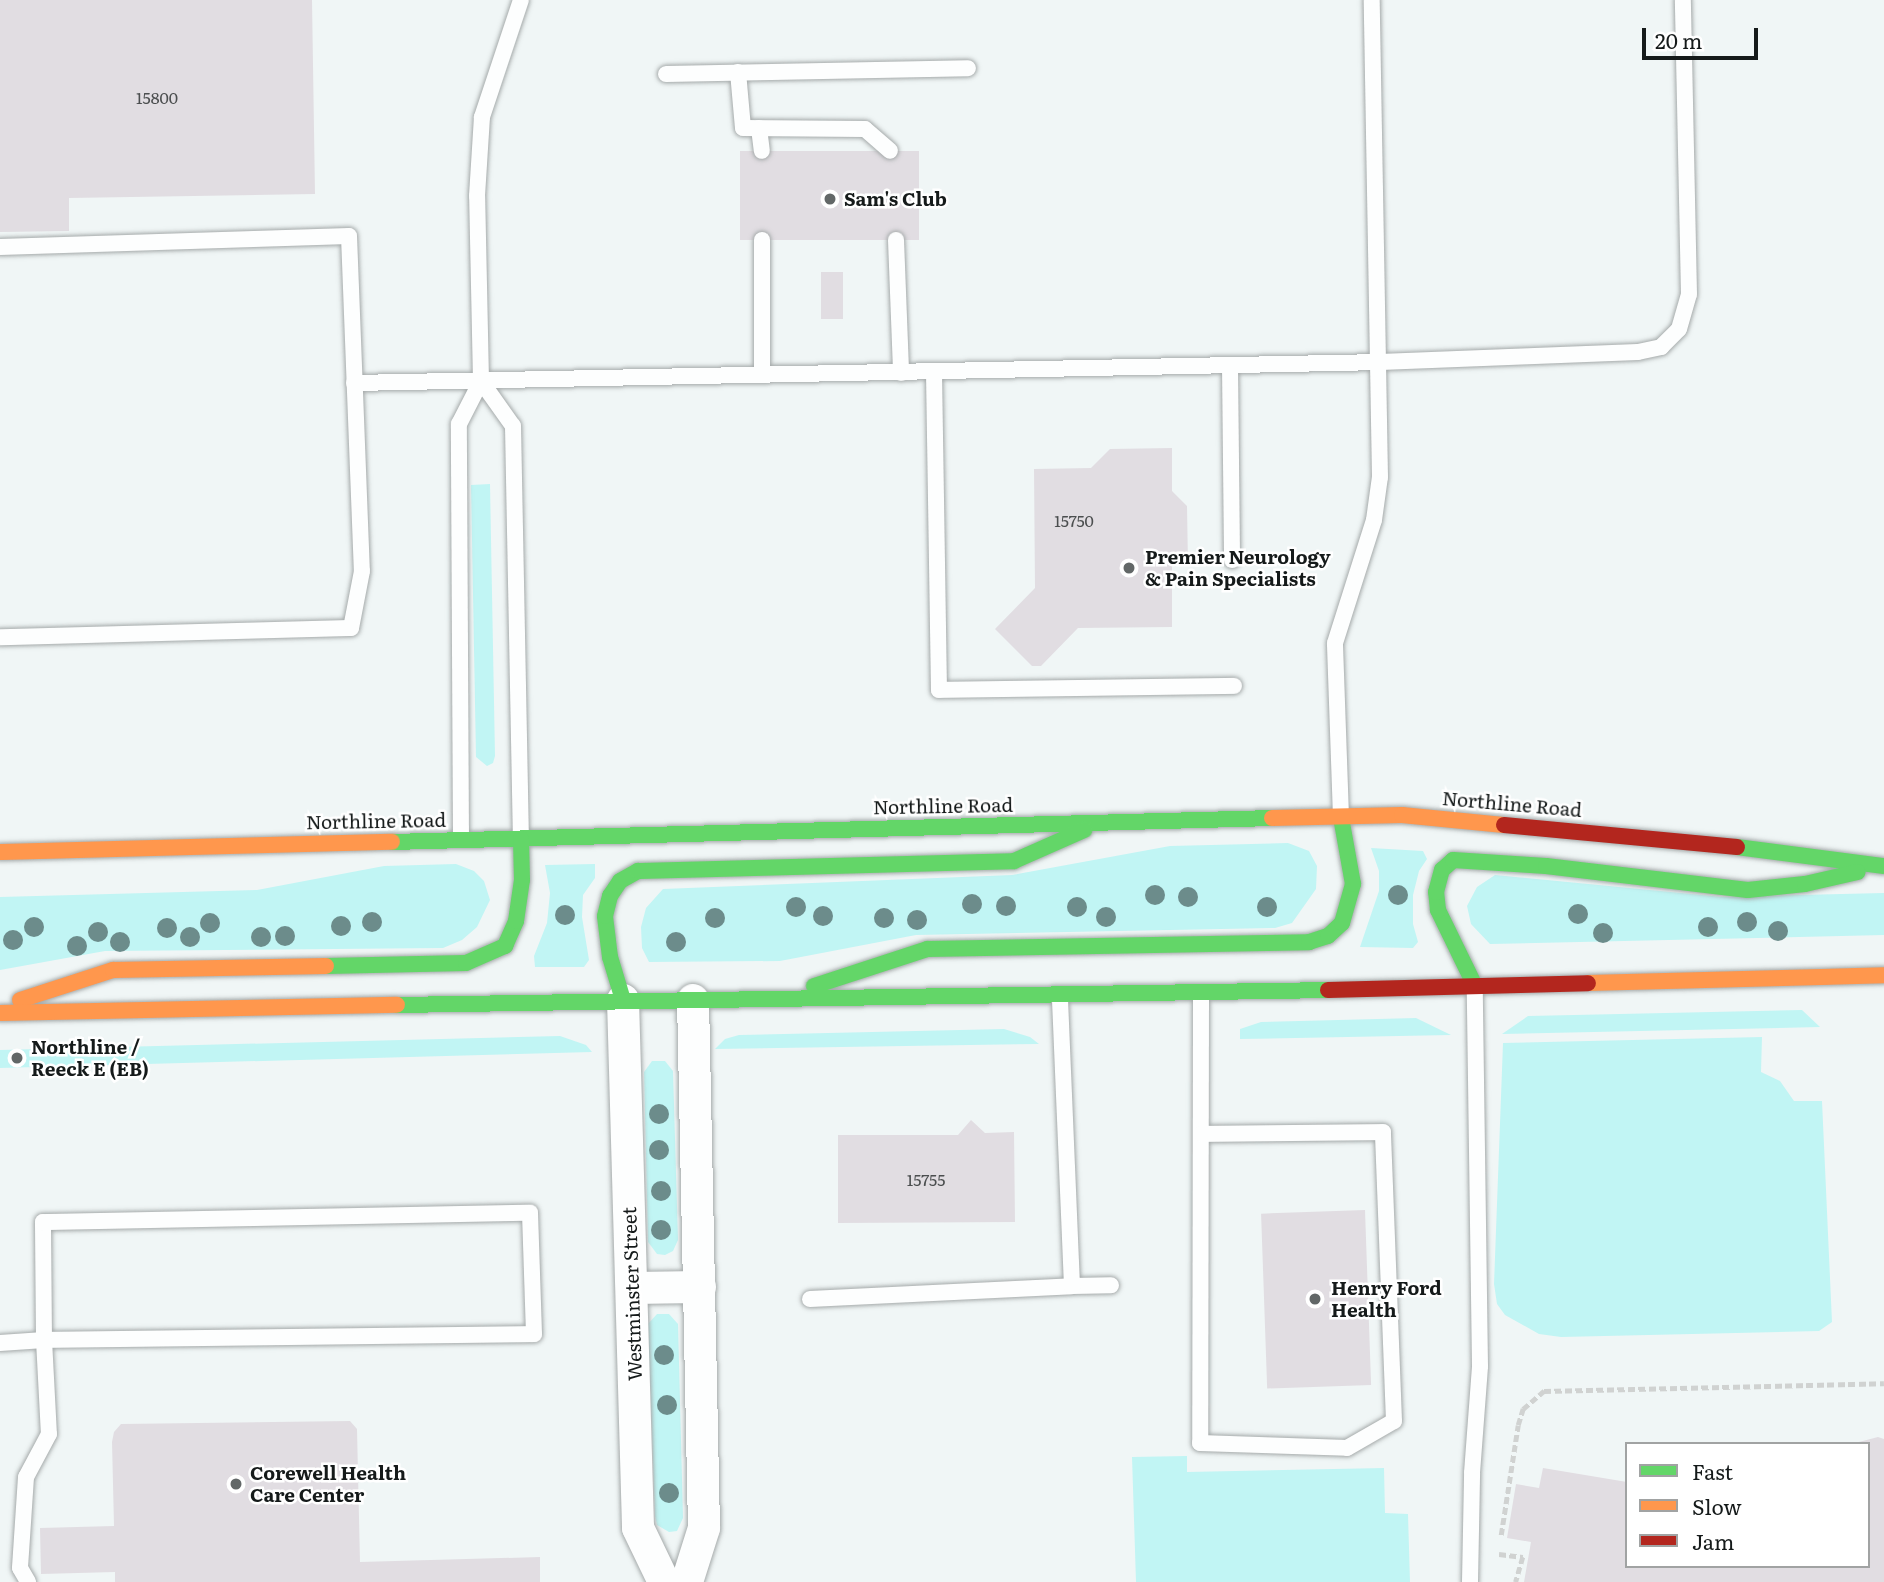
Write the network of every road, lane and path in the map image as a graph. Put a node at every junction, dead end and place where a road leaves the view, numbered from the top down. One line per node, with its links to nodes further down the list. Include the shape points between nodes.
1 (521, 0): 18 (lane, via 482,117 477,197)
2 (1372, 0): 13 (lane)
3 (1683, 0): 13 (lane, via 1689,294 1679,329 1661,346 1638,352)
4 (968, 68): 5 (lane)
5 (738, 72): 6 (lane); 7 (lane, via 743,128)
6 (666, 74)
7 (760, 128): 8 (lane); 9 (lane, via 865,130)
8 (762, 151)
9 (890, 151)
10 (762, 240): 17 (lane)
11 (896, 240): 16 (lane)
12 (0, 247): 19 (lane, via 349,236)
13 (1380, 362): 14 (lane); 23 (lane, via 1380,477 1374,520 1335,643)
14 (1230, 365): 15 (lane); 20 (lane)
15 (934, 372): 16 (lane); 22 (lane, via 939,690)
16 (901, 373): 17 (lane)
17 (762, 376): 18 (lane)
18 (481, 381): 19 (lane); 25 (lane, via 513,426); 26 (lane, via 459,424)
19 (354, 383): 21 (lane, via 362,571 351,628)
20 (1233, 560)
21 (0, 636)
22 (1234, 686)
23 (1341, 817): 24 (main road, Northline Road); 28 (main road, Northline Road, via 1402,815 1482,822); 35 (main road, via 1353,884 1342,923 1328,936 1309,942 927,949)
24 (1098, 823): 25 (main road, Northline Road); 33 (main road, via 1014,861 638,871 620,881 605,916 610,957)
25 (521, 839): 26 (main road, Northline Road); 36 (main road, via 522,880 511,934 505,946 466,964 113,970)
26 (461, 840): 27 (main road, Northline Road)
27 (0, 852)
28 (1884, 866): 30 (main road, via 1805,884 1748,890 1453,860 1442,870 1436,892 1438,910)
29 (1884, 975): 30 (main road)
30 (1475, 986): 32 (main road); 52 (lane, via 1480,1366)
31 (1060, 994): 32 (main road); 35 (main road); 40 (lane)
32 (1201, 994): 38 (lane)
33 (623, 1000): 34 (main road); 37 (main road); 42 (street, Westminster Street)
34 (693, 1000): 35 (main road); 41 (street)
35 (772, 1000)
36 (0, 1006)
37 (0, 1013)
38 (1202, 1134): 38 (lane, via 1200,1443 1347,1448 1394,1421 1383,1132)
39 (1111, 1285): 40 (lane)
40 (1072, 1286): 43 (lane)
41 (700, 1287): 42 (street); 51 (street, via 704,1528)
42 (632, 1288): 50 (street, Westminster Street, via 638,1528)
43 (810, 1299)
44 (44, 1340): 44 (lane, via 534,1334 530,1213 43,1222); 45 (lane); 49 (lane, via 50,1434 26,1477 20,1568)
45 (0, 1343)
46 (1884, 1383): 47 (path, via 1544,1391 1523,1409 1518,1425)
47 (1499, 1554): 48 (path); 53 (path, via 1523,1557)
48 (1497, 1563)
49 (28, 1582)
50 (664, 1582)
51 (687, 1582)
52 (1470, 1582)
53 (1516, 1582)

